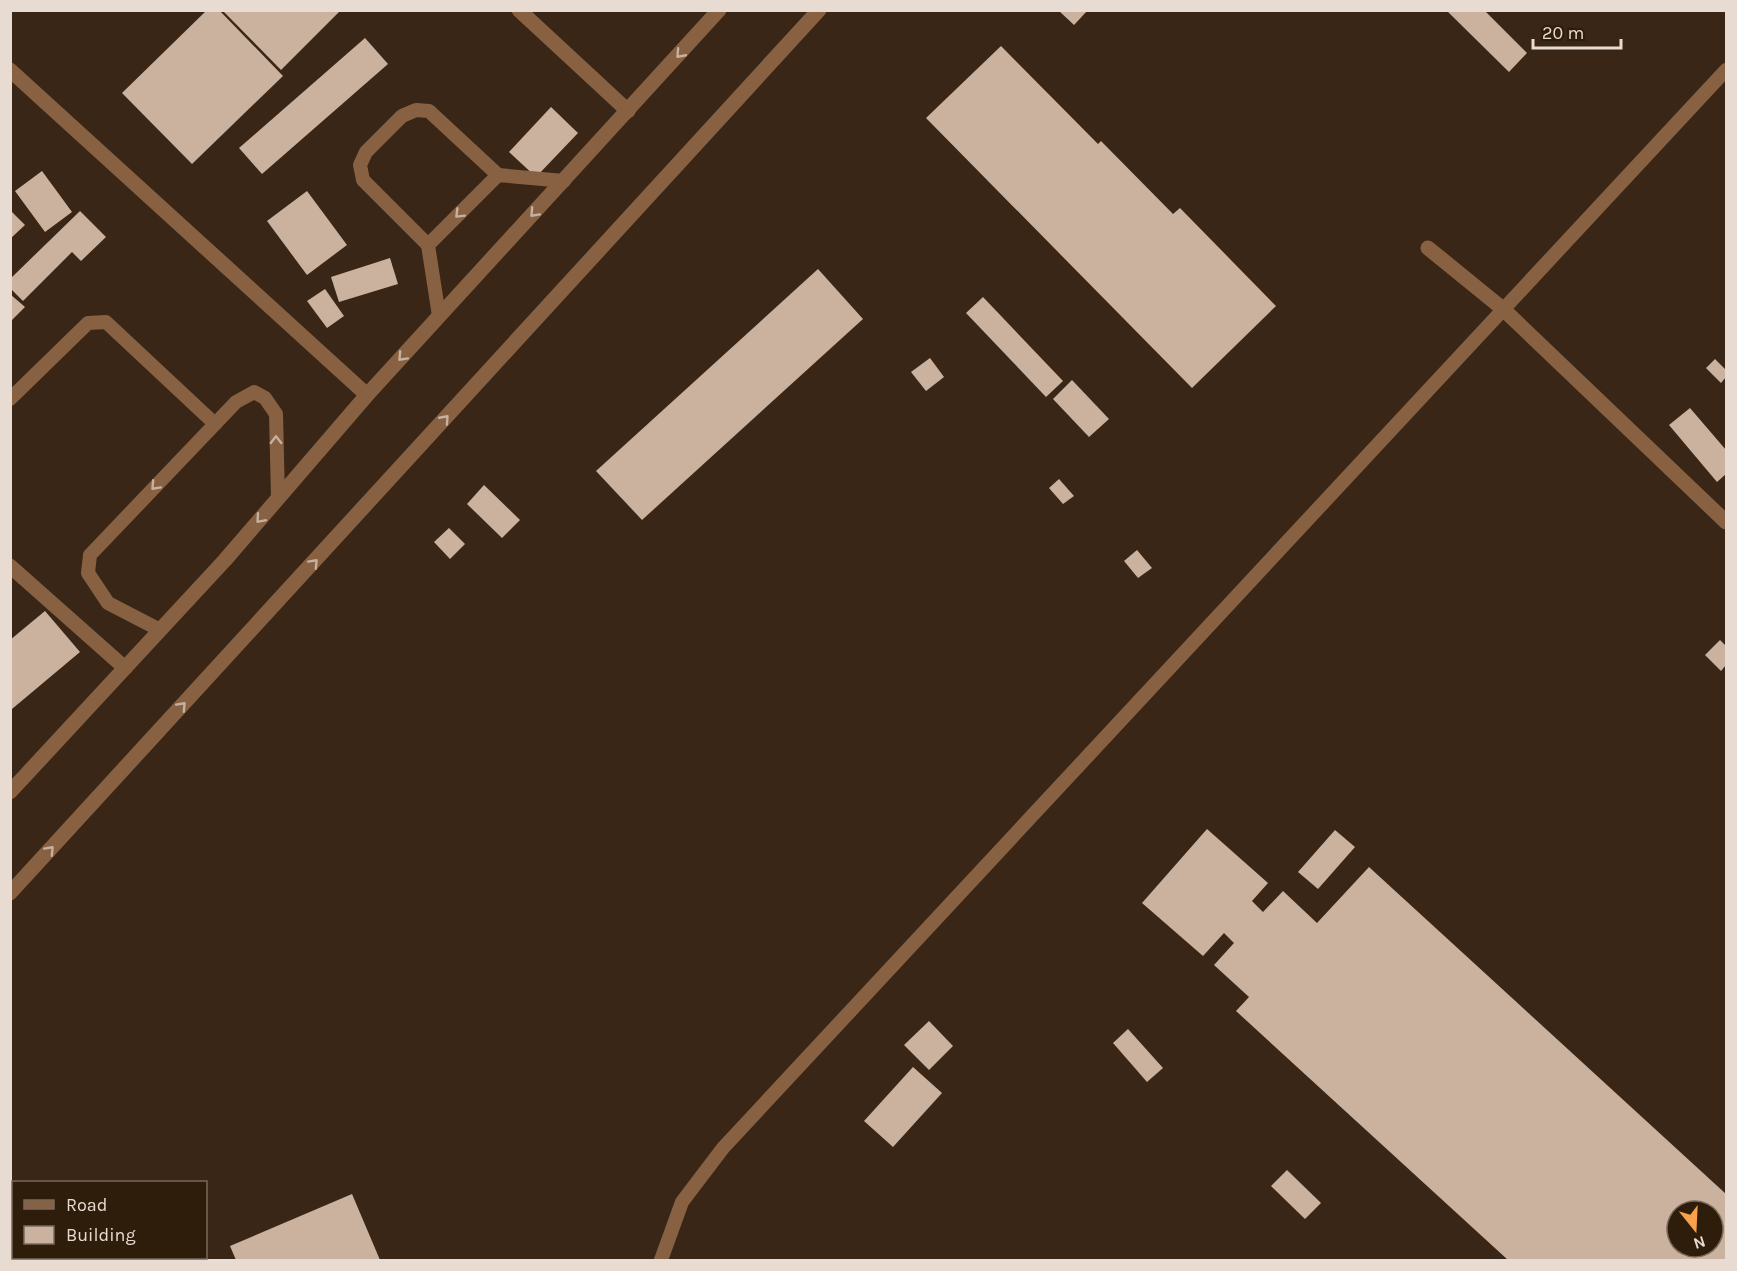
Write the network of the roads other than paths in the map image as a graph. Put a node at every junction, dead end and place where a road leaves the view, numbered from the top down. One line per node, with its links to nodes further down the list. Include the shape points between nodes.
1 (519, 10): 6 (street)
2 (719, 10): 6 (street, one-way to 6)
3 (819, 10): 22 (street, one-way to 3)
4 (10, 70): 13 (street)
5 (1726, 70): 11 (lane)
6 (628, 111): 8 (street)
7 (498, 175): 8 (lane); 9 (lane, one-way to 9); 9 (lane, via 429,111 416,110 402,116 366,152 360,165 363,180)
8 (564, 181): 12 (street, one-way to 12)
9 (428, 245): 12 (lane)
10 (1428, 248): 11 (street)
11 (1503, 309): 17 (street); 23 (lane, via 723,1148 682,1202)
12 (440, 316): 13 (street, one-way to 13)
13 (367, 395): 16 (street)
14 (10, 399): 15 (lane, via 88,323 106,322)
15 (215, 424): 16 (lane, one-way to 15, via 276,414 266,398 254,392 236,402); 19 (lane, one-way to 19, via 90,555 88,573 108,603)
16 (278, 498): 19 (street, one-way to 19)
17 (1726, 522)
18 (10, 566): 20 (street)
19 (160, 630): 20 (street)
20 (125, 668): 21 (street)
21 (10, 792)
22 (10, 893)
23 (661, 1260)

